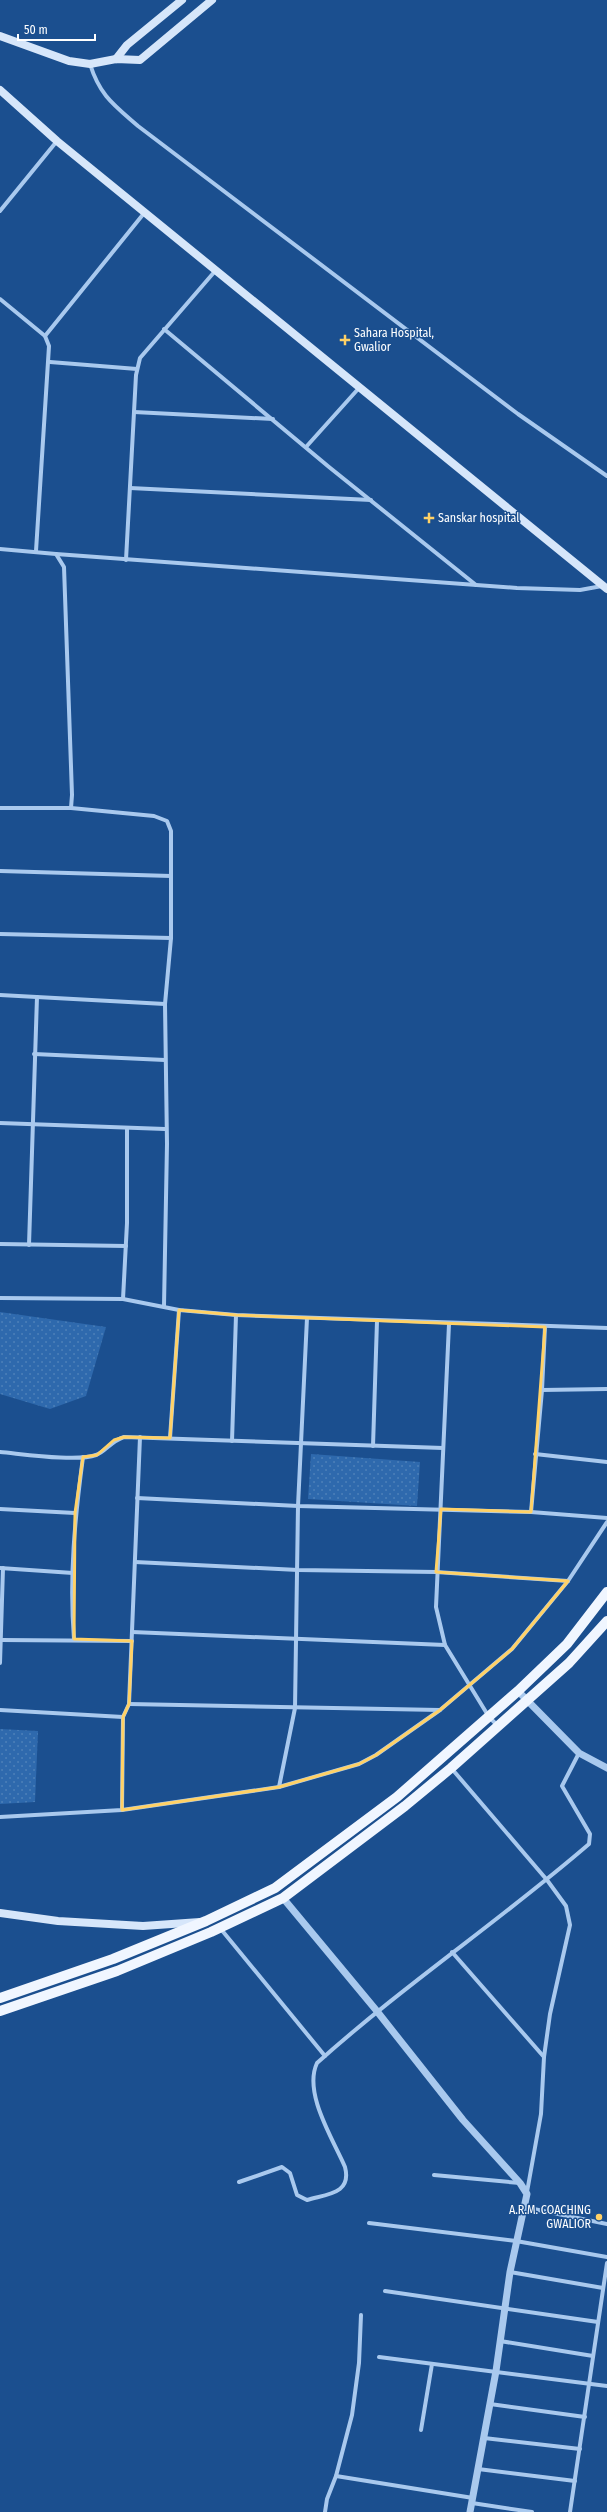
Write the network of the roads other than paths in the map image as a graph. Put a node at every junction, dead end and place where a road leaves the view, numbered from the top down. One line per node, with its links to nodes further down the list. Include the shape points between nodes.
1 (182, 0): 6 (main road, via 127,45)
2 (212, 0): 6 (main road, via 140,60)
3 (0, 36): 4 (main road)
4 (9, 39): 5 (main road); 7 (main road, via 69,61)
5 (0, 40)
6 (116, 59): 7 (main road)
7 (90, 64): 22 (street, via 96,83 108,101 138,126 518,414)
8 (0, 90): 9 (main road)
9 (57, 141): 10 (street); 11 (main road)
10 (0, 211)
11 (145, 212): 12 (main road); 15 (street)
12 (216, 270): 14 (street); 18 (main road)
13 (0, 299): 15 (street)
14 (164, 329): 17 (street, via 140,358); 20 (street)
15 (45, 336): 16 (street, via 49,346)
16 (50, 362): 17 (street); 26 (street)
17 (137, 369): 19 (street)
18 (359, 388): 21 (street); 30 (main road)
19 (134, 412): 20 (street); 23 (street)
20 (273, 419): 21 (street)
21 (306, 448): 24 (street)
22 (607, 476)
23 (130, 488): 24 (street); 28 (street)
24 (371, 500): 29 (street)
25 (0, 549): 26 (street)
26 (36, 551): 27 (street)
27 (56, 554): 28 (street); 32 (street, via 64,567)
28 (126, 560): 29 (street)
29 (476, 585): 30 (street, via 580,590)
30 (605, 587)
31 (0, 808): 32 (street)
32 (71, 808): 34 (street, via 154,816 167,821 171,831)
33 (0, 871): 34 (street)
34 (171, 876): 36 (street)
35 (0, 934): 36 (street)
36 (171, 938): 39 (street)
37 (0, 995): 38 (street)
38 (37, 997): 39 (street); 40 (street)
39 (165, 1004): 41 (street)
40 (34, 1054): 41 (street); 43 (street)
41 (165, 1060): 45 (street)
42 (0, 1123): 43 (street)
43 (33, 1124): 44 (street); 47 (street)
44 (127, 1129): 45 (street); 48 (street)
45 (165, 1129): 51 (street, via 167,1144)
46 (0, 1244): 47 (street)
47 (29, 1244): 48 (street)
48 (126, 1246): 50 (street)
49 (0, 1298): 50 (street)
50 (123, 1299): 51 (street)
51 (164, 1306): 52 (street)
52 (179, 1310): 53 (street); 62 (street)
53 (236, 1315): 54 (street); 63 (street)
54 (307, 1318): 55 (street); 64 (street)
55 (377, 1321): 56 (street); 65 (street)
56 (450, 1324): 57 (street); 66 (street)
57 (545, 1327): 58 (street); 60 (street)
58 (607, 1328)
59 (607, 1389): 60 (street)
60 (542, 1390): 68 (street)
61 (140, 1437): 62 (street); 69 (street, via 114,1440 97,1455); 71 (street)
62 (170, 1438): 63 (street)
63 (232, 1441): 64 (street)
64 (301, 1444): 65 (street); 72 (street)
65 (373, 1446): 66 (street)
66 (443, 1448): 74 (street)
67 (0, 1452): 69 (street)
68 (535, 1454): 70 (street); 75 (street)
69 (83, 1457): 76 (street)
70 (607, 1462)
71 (137, 1498): 72 (street); 79 (street)
72 (298, 1506): 74 (street); 81 (street)
73 (0, 1509): 76 (street)
74 (440, 1509): 75 (street); 82 (street)
75 (531, 1512): 77 (street)
76 (75, 1513): 83 (street)
77 (607, 1518)
78 (607, 1522): 84 (street)
79 (135, 1562): 81 (street); 88 (street)
80 (1, 1568): 83 (street); 86 (street)
81 (298, 1570): 82 (street); 90 (street)
82 (436, 1572): 84 (street); 93 (street, via 436,1607)
83 (73, 1573): 89 (street)
84 (568, 1581): 95 (street, via 512,1649)
85 (607, 1592): 96 (main road, via 567,1644)
86 (2, 1594): 91 (street)
87 (607, 1621): 97 (main road, via 569,1663)
88 (132, 1632): 90 (street); 92 (street)
89 (74, 1639): 91 (street); 92 (street)
90 (295, 1639): 93 (street); 99 (street)
91 (1, 1640): 94 (street)
92 (132, 1641): 98 (street)
93 (445, 1645): 95 (street)
94 (0, 1663)
95 (470, 1684): 101 (street); 103 (street)
96 (518, 1691): 97 (street); 103 (main road)
97 (526, 1700): 104 (main road); 105 (street)
98 (129, 1704): 99 (street); 102 (street)
99 (294, 1708): 101 (street); 108 (street)
100 (0, 1710): 102 (street)
101 (440, 1710): 108 (street, via 368,1760)
102 (123, 1717): 109 (street)
103 (488, 1717): 104 (street); 114 (main road, via 397,1797 275,1888)
104 (498, 1726): 106 (main road)
105 (579, 1753): 107 (street); 111 (street, via 562,1786 591,1839 589,1844)
106 (451, 1768): 111 (street); 112 (main road)
107 (607, 1768)
108 (279, 1787): 109 (street)
109 (122, 1810): 110 (street)
110 (0, 1817)
111 (547, 1880): 116 (street); 121 (street, via 566,1906 570,1924 550,2014)
112 (283, 1898): 115 (main road); 118 (street)
113 (0, 1913): 114 (main road, via 58,1921 143,1926)
114 (206, 1921): 117 (main road, via 113,1959)
115 (220, 1928): 119 (main road, via 117,1970); 120 (street)
116 (452, 1952): 118 (street); 121 (street)
117 (0, 1998)
118 (376, 2010): 120 (street); 124 (street, via 463,2120)
119 (0, 2011)
120 (325, 2056): 123 (street, via 313,2071 314,2091 345,2168 348,2177 346,2185 341,2190 307,2200 297,2195 290,2173 282,2167)
121 (544, 2057): 125 (street, via 541,2114)
122 (434, 2175): 124 (street)
123 (240, 2182)
124 (520, 2183): 125 (street)
125 (526, 2194): 126 (street)
126 (524, 2207): 128 (street); 129 (street)
127 (369, 2223): 129 (street)
128 (607, 2224)
129 (516, 2241): 130 (street); 132 (street)
130 (607, 2257)
131 (607, 2263): 133 (street)
132 (510, 2272): 133 (street); 135 (street)
133 (603, 2288): 137 (street)
134 (385, 2291): 135 (street)
135 (504, 2309): 137 (street); 138 (street)
136 (361, 2315): 151 (street, via 359,2363 352,2415)
137 (598, 2322): 139 (street)
138 (499, 2341): 139 (street); 142 (street)
139 (594, 2356): 143 (street)
140 (379, 2357): 141 (street)
141 (432, 2364): 142 (street); 147 (street)
142 (496, 2371): 143 (street); 145 (street)
143 (589, 2385): 144 (street); 146 (street)
144 (607, 2386)
145 (490, 2404): 146 (street); 148 (street)
146 (584, 2417): 149 (street)
147 (421, 2430)
148 (484, 2438): 149 (street); 150 (street)
149 (580, 2449): 152 (street)
150 (478, 2469): 152 (street); 153 (street)
151 (336, 2476): 153 (street); 154 (street)
152 (575, 2481): 157 (street)
153 (472, 2500): 155 (street); 156 (street)
154 (325, 2512)
155 (470, 2512)
156 (532, 2512)
157 (570, 2512)

